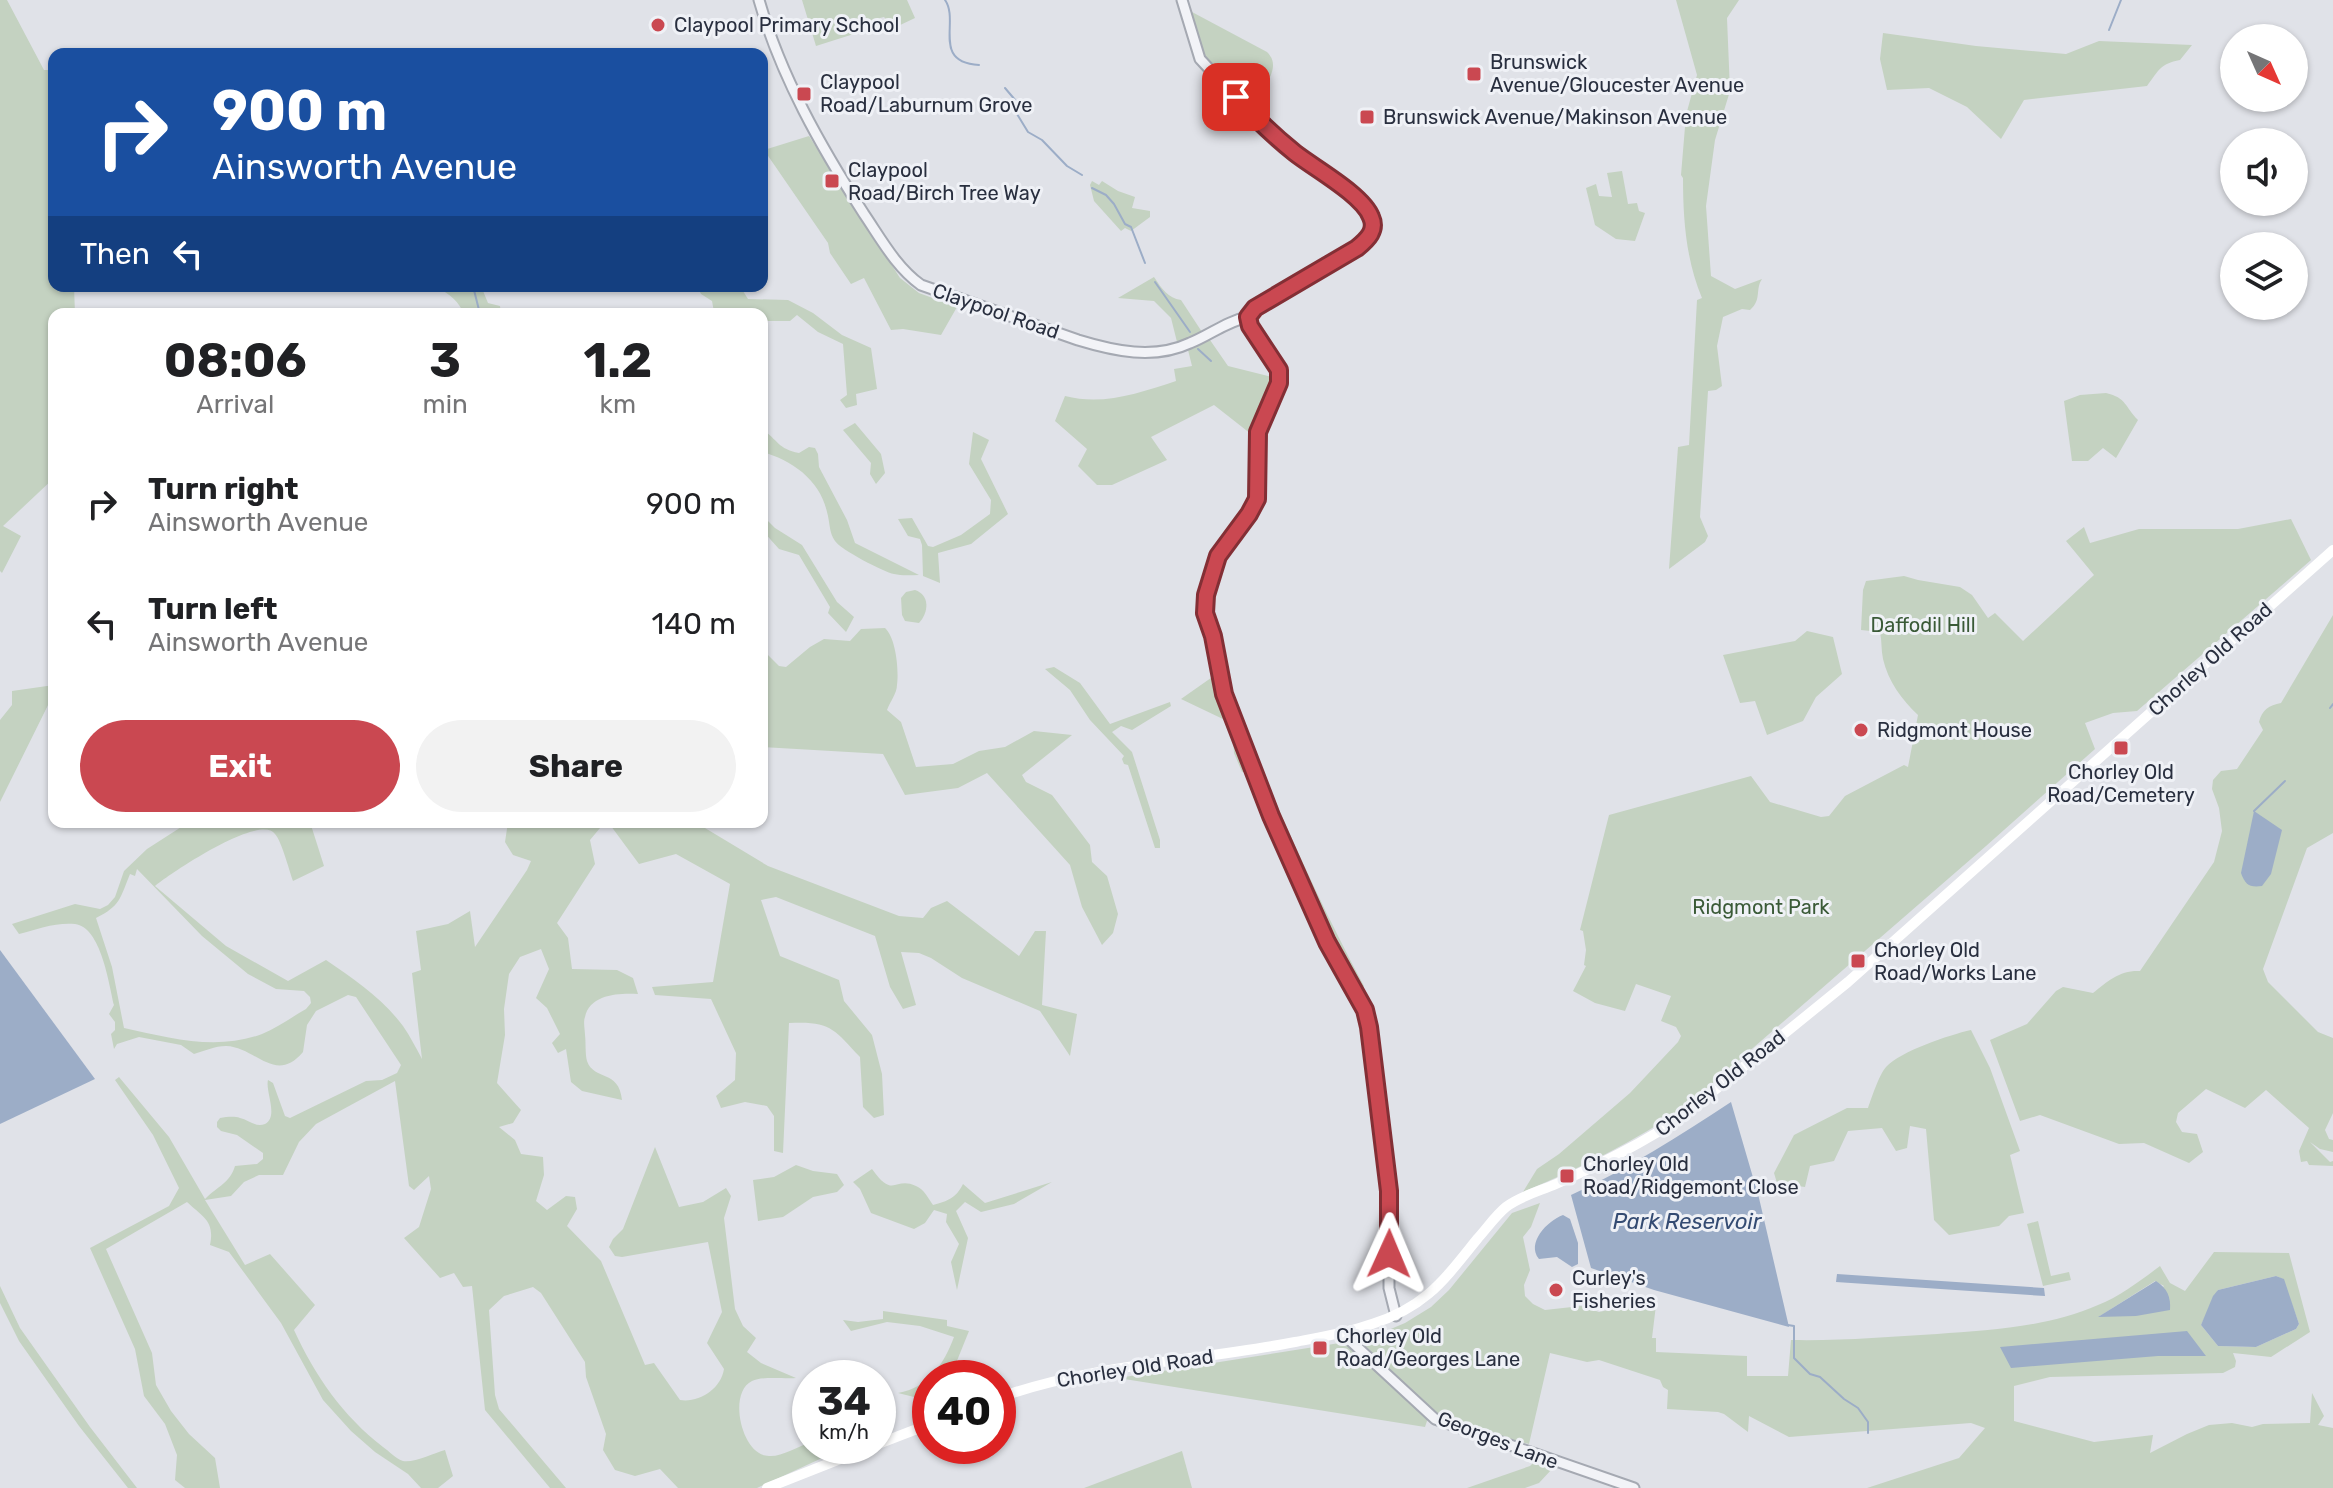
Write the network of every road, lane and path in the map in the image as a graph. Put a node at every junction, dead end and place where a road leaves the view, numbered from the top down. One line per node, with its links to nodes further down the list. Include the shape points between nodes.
1 (759, 0): 3 (street, Claypool Road, via 773,47 814,132 888,250 921,285 1078,340 1133,353 1181,347)
2 (1182, 0): 3 (street, Claypool Road, via 1200,59 1253,116 1363,203 1374,226 1366,241)
3 (1248, 317): 5 (street, via 1279,370 1279,383 1258,432 1257,499 1218,556 1205,613 1224,694 1271,816 1317,921 1365,1010 1389,1191 1389,1288)
4 (2333, 550): 5 (main road, Chorley Old Road, via 1800,1022 1660,1132 1509,1205 1431,1294)
5 (1396, 1316): 6 (main road, Chorley Old Road)
6 (1342, 1333): 7 (main road, Chorley Old Road, via 1075,1376); 10 (street, Georges Lane, via 1435,1419)
7 (1016, 1392)
8 (828, 1464): 9 (main road)
9 (767, 1488)
10 (1634, 1488)

